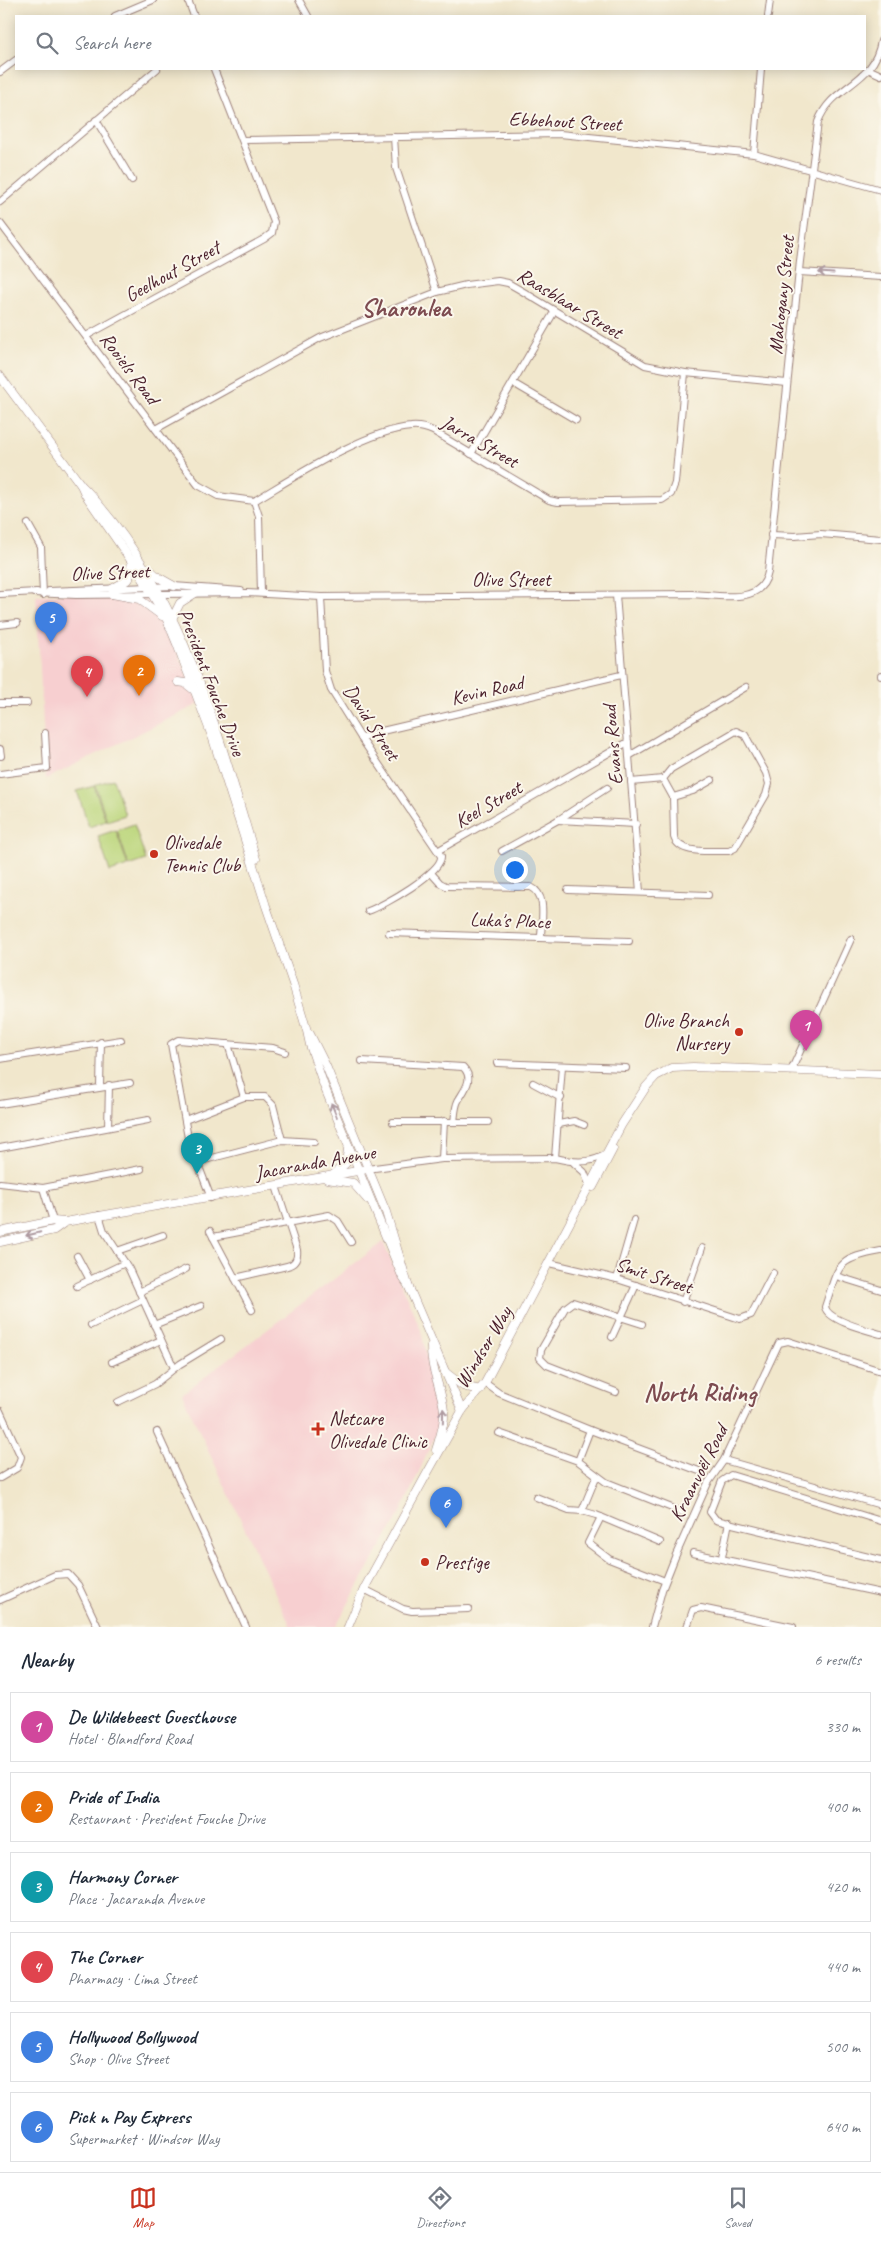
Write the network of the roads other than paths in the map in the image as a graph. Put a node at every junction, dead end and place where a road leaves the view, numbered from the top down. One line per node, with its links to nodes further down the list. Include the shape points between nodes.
1 (153, 0): 5 (street)
2 (188, 0): 6 (street)
3 (299, 0): 7 (street)
4 (770, 0): 8 (street)
5 (117, 15)
6 (194, 15)
7 (307, 15)
8 (768, 15)
9 (881, 41): 14 (street, Mahogany Street)
10 (15, 61): 15 (street)
11 (156, 70): 17 (street)
12 (214, 70): 19 (street)
13 (761, 70): 20 (street)
14 (870, 70): 16 (street); 21 (street, Mahogany Street, via 822,112)
15 (0, 72)
16 (881, 75)
17 (96, 120): 22 (street); 24 (street)
18 (394, 137): 19 (street, Ebbehout Street); 20 (street, Ebbehout Street, via 560,134); 28 (street, via 396,168)
19 (243, 140): 30 (street, Geelhout Street, via 274,222 272,233)
20 (754, 154): 21 (street, Ebbehout Street)
21 (812, 170): 23 (street, Ebbehout Street); 26 (street, Mahogany Street)
22 (132, 180)
23 (881, 190)
24 (0, 202)
25 (0, 223): 30 (street, Rooiels Road)
26 (799, 272): 27 (street, one-way to 26); 34 (street, Mahogany Street)
27 (881, 277)
28 (437, 292): 29 (street, Raasblaar Street, via 466,285 504,282); 36 (street, Raasblaar Street, via 320,338)
29 (554, 312): 31 (street, Raasblaar Street, via 640,363); 33 (street)
30 (86, 336): 36 (street, Rooiels Road)
31 (685, 373): 34 (street, Raasblaar Street); 37 (street, Jarra Street, via 675,483 671,494 662,500 549,500)
32 (0, 376): 42 (street, President Fouche Drive)
33 (513, 383): 35 (street); 37 (street)
34 (788, 383): 40 (street, Mahogany Street)
35 (576, 420)
36 (156, 429): 38 (street, Rooiels Road, via 203,489 218,496)
37 (471, 454): 38 (street, Jarra Street, via 428,429 400,428 359,442)
38 (254, 502): 50 (street, via 259,516)
39 (28, 524): 48 (street, via 41,547)
40 (771, 535): 41 (street, via 821,534); 43 (street, Mahogany Street)
41 (881, 539)
42 (135, 559): 44 (street); 45 (street, President Fouche Drive); 46 (street, via 129,579)
43 (767, 578): 52 (street, Olive Street, via 759,590 747,595)
44 (174, 586): 45 (street, Olive Street); 49 (street, Olive Street, via 234,589)
45 (154, 590): 46 (street, Olive Street); 47 (street, Olive Street); 54 (street, President Fouche Drive)
46 (112, 592): 48 (street, Olive Street); 54 (street, via 139,599)
47 (197, 592): 49 (street, Olive Street); 54 (street, via 180,603)
48 (42, 593): 51 (street, Olive Street)
49 (247, 593): 50 (street, Olive Street)
50 (261, 593): 53 (street, Olive Street)
51 (0, 594)
52 (616, 595): 53 (street, Olive Street); 57 (street, Evans Road)
53 (321, 597): 64 (street, David Street, via 327,681)
54 (170, 620): 60 (street, President Fouche Drive); 82 (street, President Fouche Drive, via 196,674 220,743)
55 (17, 623): 56 (street)
56 (0, 625)
57 (621, 675): 64 (street, Kevin Road); 65 (street, Evans Road)
58 (178, 682): 60 (street)
59 (746, 687): 66 (street)
60 (195, 691): 82 (street, President Fouche Drive)
61 (0, 703): 62 (street)
62 (27, 703)
63 (45, 733): 67 (street, via 47,768)
64 (361, 738): 75 (street, David Street)
65 (628, 742): 66 (street, Evans Road); 75 (street, Keel Street)
66 (629, 756): 70 (street, Evans Road)
67 (0, 774)
68 (663, 779): 70 (street); 72 (street); 72 (street, via 671,769 736,731 745,735 768,778 766,795 738,846 732,850 679,846 673,832)
69 (712, 780): 72 (street)
70 (632, 782): 74 (street, Evans Road)
71 (607, 788): 73 (street)
72 (673, 797)
73 (558, 820): 74 (street); 76 (street)
74 (636, 824): 79 (street, Evans Road)
75 (439, 850): 77 (street, Keel Street, via 442,860)
76 (502, 851)
77 (431, 873): 81 (street, via 382,906); 84 (street, via 446,886 535,889 542,901)
78 (568, 890): 79 (street)
79 (640, 892): 80 (street)
80 (708, 895)
81 (368, 911)
82 (269, 912): 87 (street, President Fouche Drive)
83 (389, 933): 84 (street, Luka's Place)
84 (541, 938): 86 (street, Luka's Place)
85 (850, 939): 97 (street)
86 (629, 941)
87 (307, 1031): 116 (street, President Fouche Drive, one-way to 87); 126 (street, President Fouche Drive, via 326,1066)
88 (121, 1040): 89 (street)
89 (101, 1042): 92 (street); 102 (street)
90 (228, 1044): 91 (street); 103 (street); 108 (street, via 172,1042)
91 (285, 1052)
92 (0, 1059)
93 (362, 1061): 111 (street, via 463,1067 468,1085 458,1101)
94 (497, 1063): 95 (street)
95 (562, 1066): 96 (street); 104 (street)
96 (626, 1068)
97 (791, 1071): 98 (street); 106 (street, Windsor Way, via 666,1069 650,1081)
98 (881, 1074)
99 (130, 1082): 101 (street)
100 (533, 1083): 104 (street)
101 (109, 1085): 102 (street); 115 (street)
102 (100, 1086): 105 (street)
103 (244, 1097): 108 (street); 117 (street, via 258,1096 270,1100)
104 (560, 1098): 113 (street)
105 (0, 1104)
106 (629, 1116): 120 (street, Windsor Way); 141 (street, Windsor Way, via 578,1215)
107 (148, 1120): 115 (street)
108 (184, 1120): 123 (street)
109 (392, 1122): 110 (street)
110 (444, 1122): 111 (street); 122 (street)
111 (454, 1122): 112 (street)
112 (488, 1122)
113 (559, 1124): 114 (street, via 574,1121); 121 (street)
114 (584, 1125)
115 (108, 1127): 119 (street)
116 (344, 1134): 127 (street, President Fouche Drive); 128 (street, via 348,1160)
117 (282, 1140): 118 (street); 123 (street)
118 (314, 1142)
119 (0, 1148)
120 (603, 1156): 124 (street, Jacaranda Avenue); 131 (street, Windsor Way)
121 (555, 1158): 122 (street, Jacaranda Avenue); 124 (street, Jacaranda Avenue)
122 (442, 1159): 126 (street, Jacaranda Avenue)
123 (197, 1162): 134 (street)
124 (573, 1162): 131 (street, via 584,1172)
125 (141, 1169): 133 (street)
126 (367, 1169): 127 (street, Jacaranda Avenue); 158 (street, President Fouche Drive, via 391,1226)
127 (358, 1170): 128 (street, Jacaranda Avenue); 136 (street, President Fouche Drive)
128 (332, 1175): 129 (street, Jacaranda Avenue)
129 (317, 1178): 132 (street, Jacaranda Avenue); 136 (street, via 353,1183)
130 (0, 1183): 133 (street)
131 (589, 1184): 141 (street, Windsor Way)
132 (276, 1186): 134 (street, Jacaranda Avenue); 140 (street)
133 (43, 1188): 138 (street)
134 (211, 1198): 135 (street, Jacaranda Avenue)
135 (99, 1215): 139 (street, Jacaranda Avenue); 147 (street, via 104,1231)
136 (377, 1216): 158 (street, President Fouche Drive)
137 (634, 1220): 156 (street)
138 (53, 1221): 139 (street, Jacaranda Avenue); 142 (street, Jacaranda Avenue)
139 (65, 1222): 144 (street, Jacaranda Avenue, one-way to 144, via 54,1230)
140 (287, 1223): 145 (street, via 332,1216); 155 (street, via 297,1250 296,1261); 155 (street, via 212,1234)
141 (570, 1224): 151 (street, Windsor Way)
142 (0, 1232)
143 (163, 1235): 147 (street)
144 (0, 1242)
145 (351, 1242)
146 (702, 1248): 164 (street)
147 (117, 1251): 150 (street)
148 (881, 1251): 154 (street, via 850,1258 839,1268)
149 (77, 1256): 157 (street)
150 (125, 1263): 157 (street); 162 (street)
151 (549, 1263): 156 (street, Smit Street); 180 (street, Windsor Way)
152 (186, 1269): 162 (street)
153 (773, 1273): 164 (street, Smit Street, via 748,1318 737,1319)
154 (836, 1276): 161 (street); 171 (street, via 825,1307 828,1314)
155 (235, 1278): 166 (street)
156 (618, 1279): 159 (street, Smit Street)
157 (90, 1280): 160 (street)
158 (408, 1285): 175 (street, President Fouche Drive)
159 (636, 1285): 164 (street, Smit Street); 167 (street)
160 (76, 1286)
161 (881, 1290)
162 (139, 1292): 163 (street)
163 (143, 1300): 169 (street); 170 (street)
164 (683, 1302)
165 (201, 1306): 170 (street)
166 (252, 1310)
167 (623, 1317): 168 (street); 172 (street); 182 (street, via 579,1303 570,1304 564,1308 540,1354 547,1365)
168 (642, 1324)
169 (90, 1325)
170 (154, 1325): 174 (street)
171 (881, 1334)
172 (612, 1337)
173 (221, 1339): 177 (street)
174 (161, 1340): 176 (street); 177 (street)
175 (431, 1341): 178 (street, President Fouche Drive); 191 (street, one-way to 175, via 444,1412 431,1360)
176 (112, 1362)
177 (174, 1368): 183 (street, via 155,1384)
178 (443, 1371): 181 (street, via 463,1386); 185 (street, President Fouche Drive)
179 (881, 1371): 189 (street, Kraanvoël Road, via 786,1340 777,1347)
180 (485, 1383): 181 (street, Windsor Way); 186 (street, via 500,1393)
181 (480, 1390): 185 (street, Windsor Way)
182 (616, 1392)
183 (118, 1402)
184 (0, 1411): 194 (street, via 20,1456 17,1468)
185 (462, 1411): 191 (street, Windsor Way)
186 (590, 1430): 190 (street); 192 (street)
187 (156, 1432): 213 (street)
188 (499, 1433): 190 (street)
189 (724, 1460): 196 (street); 206 (street, Kraanvoël Road, via 708,1483)
190 (578, 1461): 193 (street)
191 (432, 1464): 207 (street, Windsor Way)
192 (699, 1471)
193 (596, 1477): 197 (street); 198 (street)
194 (0, 1478)
195 (536, 1497): 197 (street, via 569,1510)
196 (881, 1506)
197 (582, 1511): 199 (street)
198 (682, 1512)
199 (601, 1517): 202 (street); 206 (street, via 588,1543 609,1559)
200 (881, 1521): 201 (street, via 731,1475 724,1477 710,1512 713,1519)
201 (729, 1522): 204 (street); 205 (street)
202 (660, 1542)
203 (693, 1553): 204 (street)
204 (722, 1557): 208 (street)
205 (881, 1560)
206 (665, 1581): 216 (street, Kraanvoël Road)
207 (364, 1589): 210 (street, via 412,1611); 211 (street, Windsor Way)
208 (881, 1593)
209 (0, 1600): 212 (street, via 55,1575 68,1574 78,1585)
210 (469, 1609)
211 (350, 1618): 214 (street, Windsor Way); 215 (street, Windsor Way)
212 (98, 1627)
213 (246, 1627)
214 (341, 1627)
215 (348, 1627)
216 (652, 1627)
217 (687, 1627): 218 (street, via 694,1610 701,1608)
218 (793, 1627)

